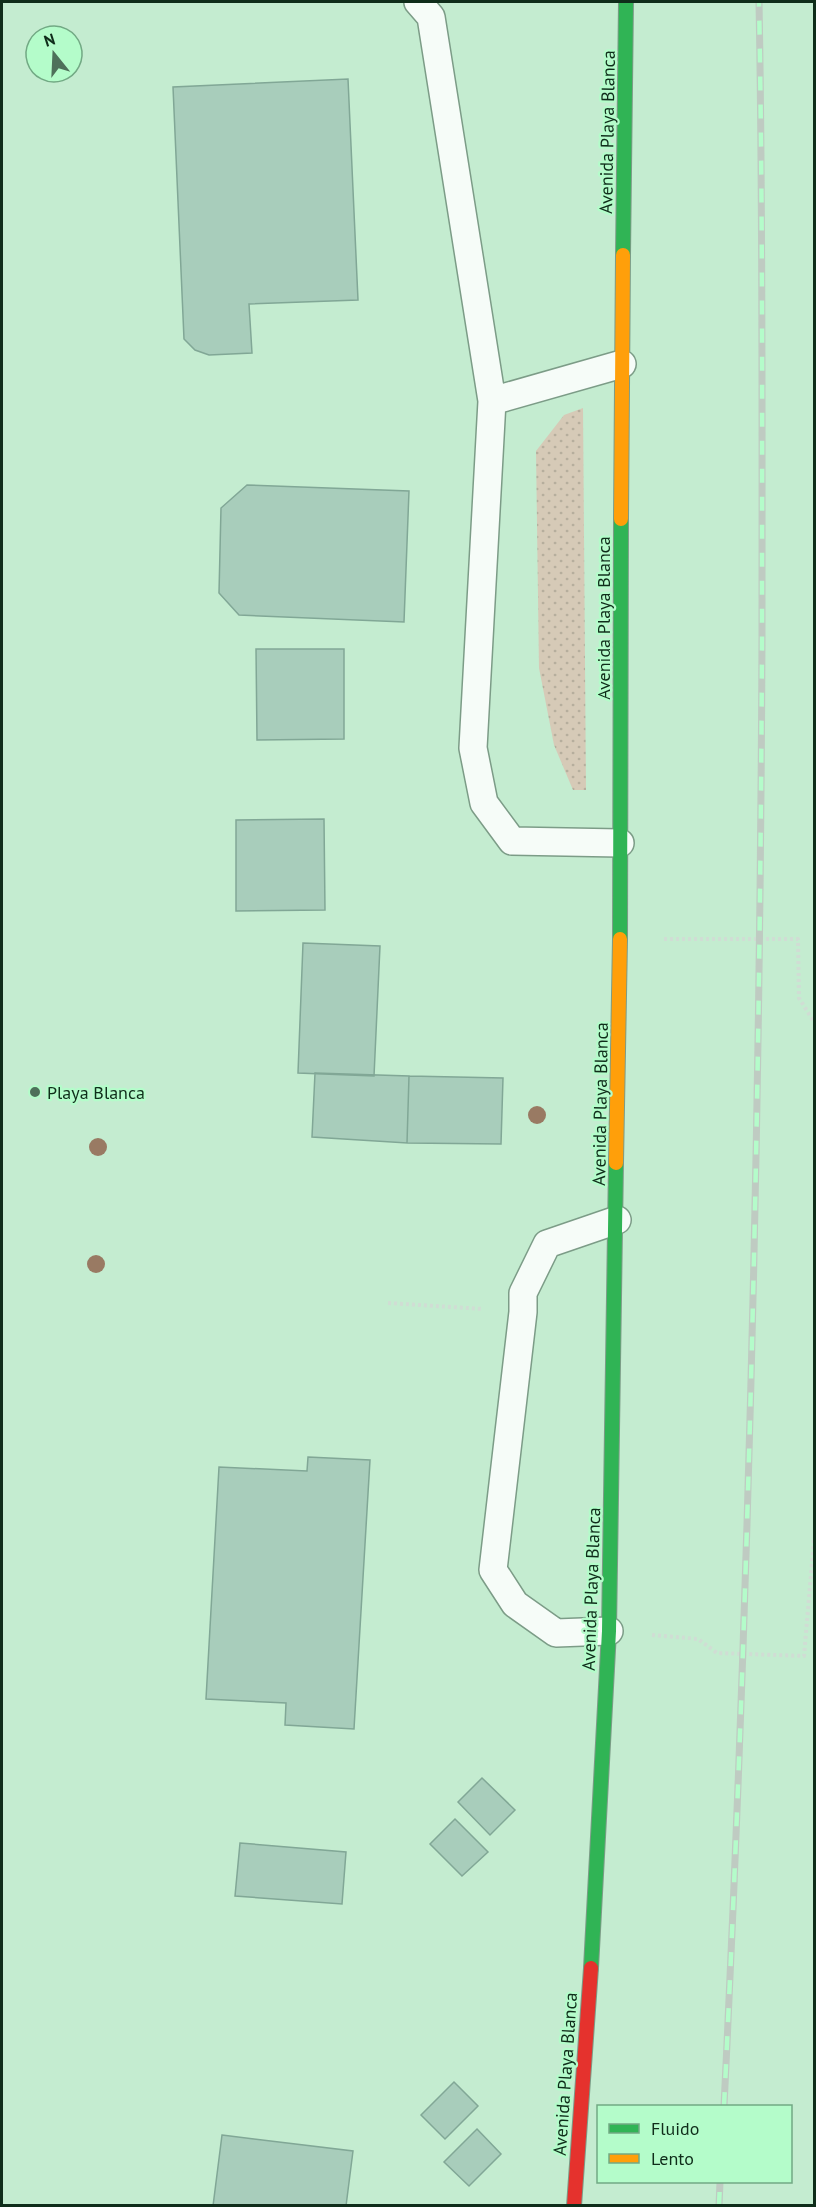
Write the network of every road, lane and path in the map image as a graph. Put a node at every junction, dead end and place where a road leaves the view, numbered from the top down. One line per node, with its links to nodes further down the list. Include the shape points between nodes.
1 (418, 2): 4 (lane, via 431,17)
2 (626, 2): 3 (street, Avenida Playa Blanca)
3 (622, 364): 4 (lane); 5 (street, Avenida Playa Blanca)
4 (492, 400): 5 (lane, via 473,748 484,803 512,841)
5 (620, 843): 6 (street, Avenida Playa Blanca)
6 (620, 939): 7 (path, via 798,939 799,998); 8 (street, Avenida Playa Blanca)
7 (814, 1022)
8 (616, 1220): 10 (street, Avenida Playa Blanca); 10 (lane, via 547,1244 523,1293 494,1570 515,1604 556,1633)
9 (814, 1539): 10 (path, via 804,1656 717,1653 698,1639)
10 (609, 1631): 11 (street, Avenida Playa Blanca)
11 (574, 2205)

